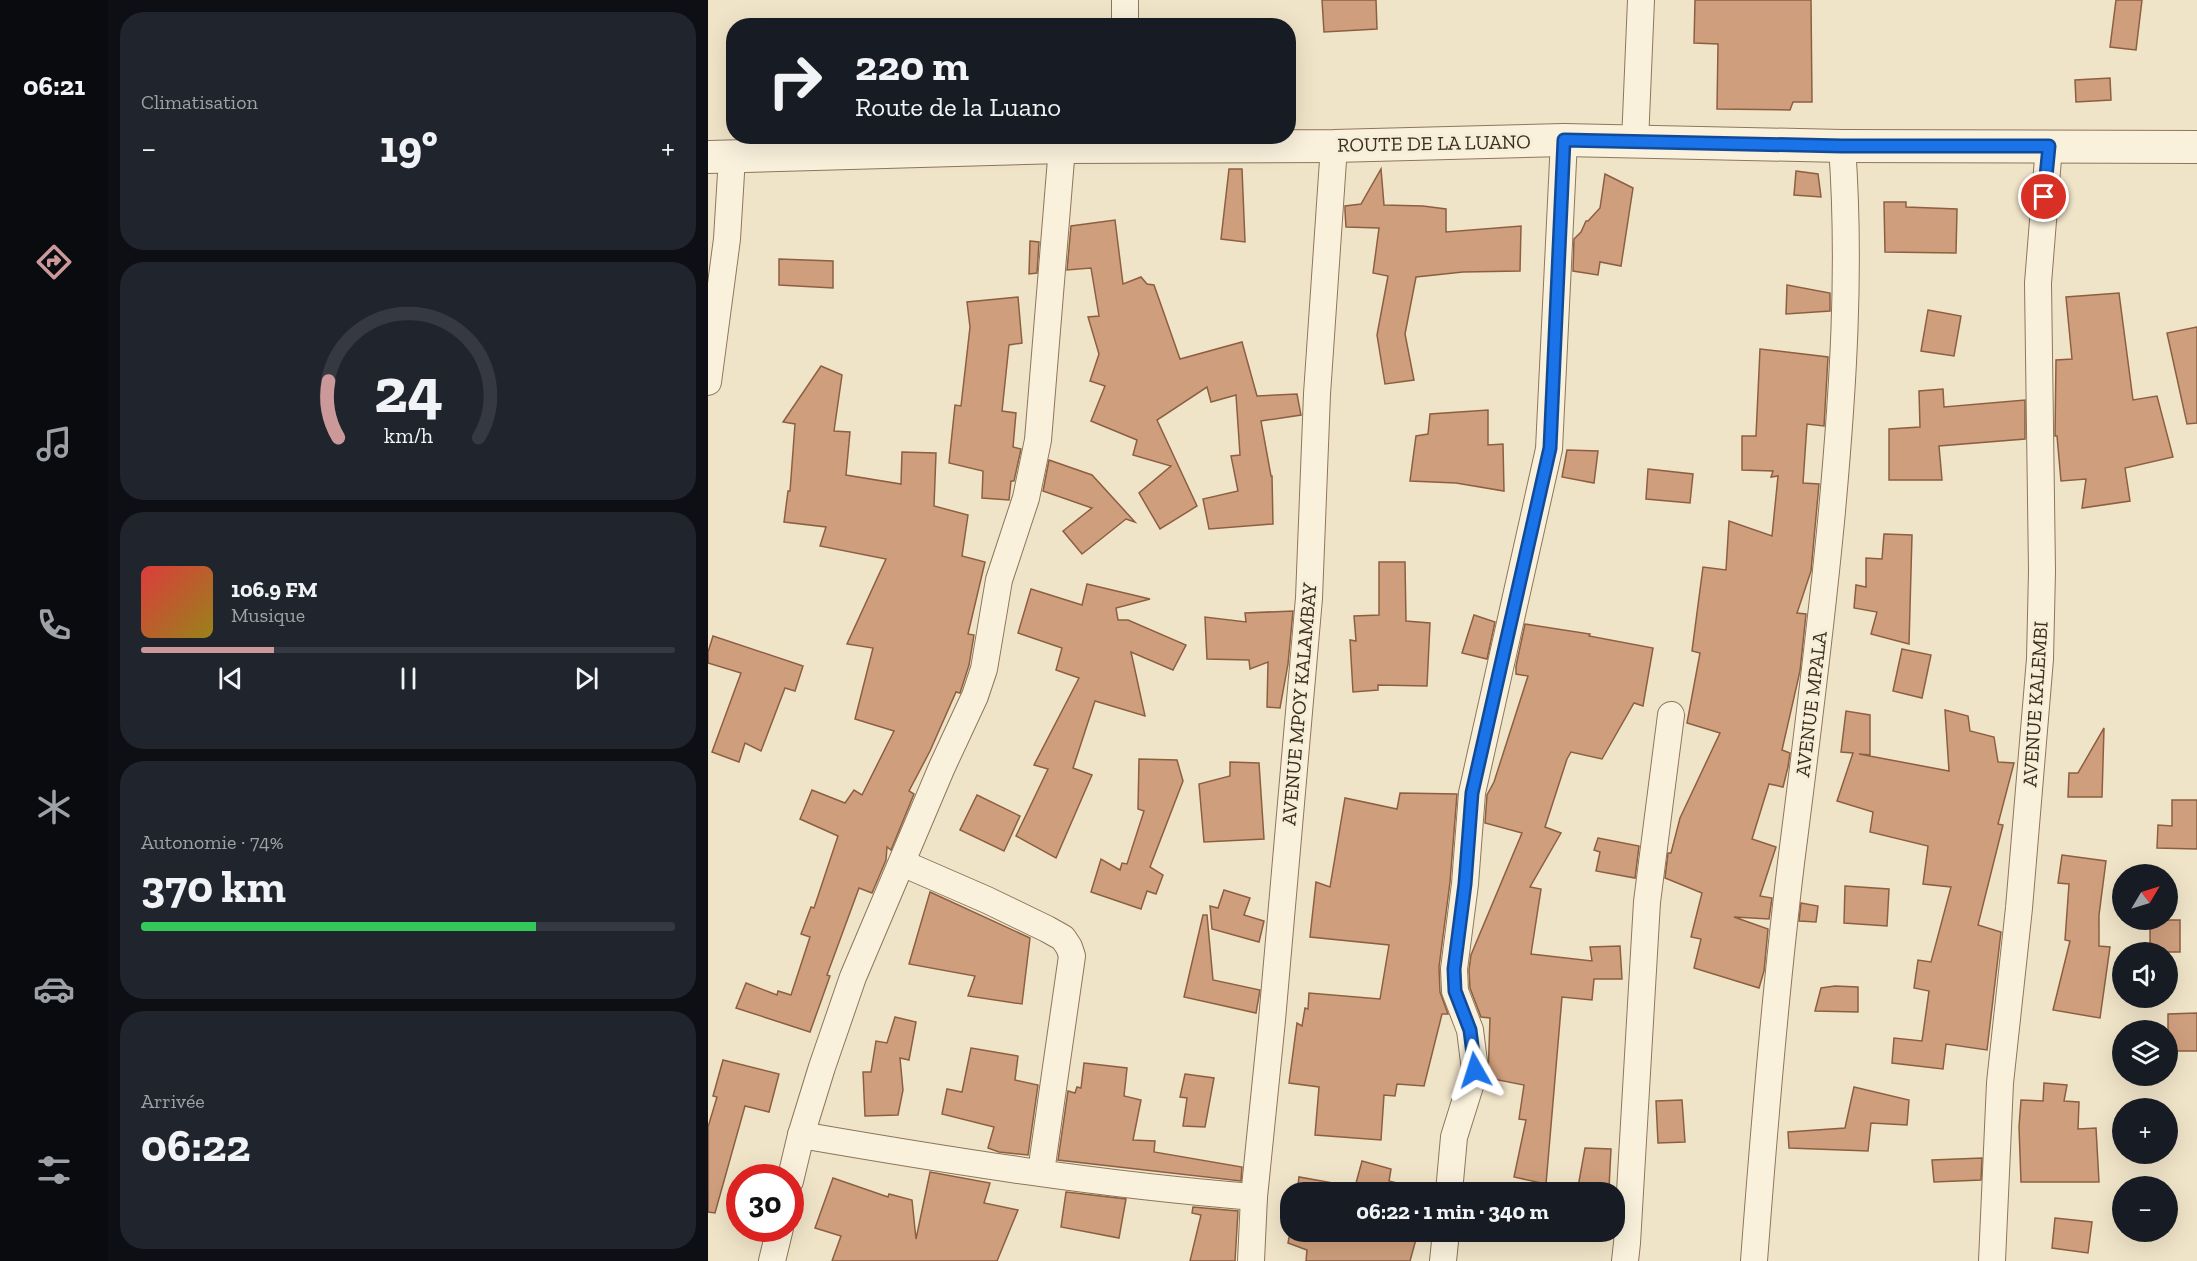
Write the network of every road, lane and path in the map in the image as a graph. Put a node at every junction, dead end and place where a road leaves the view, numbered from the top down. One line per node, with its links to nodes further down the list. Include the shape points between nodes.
1 (1125, 0): 3 (street)
2 (1641, 0): 5 (street)
3 (1125, 18)
4 (1564, 140): 5 (street, ROUTE DE LA LUANO); 8 (street, ROUTE DE LA LUANO); 20 (street, via 1550,448 1472,793 1454,969 1455,991 1470,1030 1475,1070 1454,1137)
5 (1635, 142): 9 (street, ROUTE DE LA LUANO)
6 (1092, 144): 11 (street, ROUTE DE LA LUANO)
7 (1250, 144): 8 (street, ROUTE DE LA LUANO)
8 (1334, 146): 21 (street, AVENUE MPOY KALAMBAY, via 1308,598)
9 (1842, 146): 10 (street, ROUTE DE LA LUANO); 28 (street, AVENUE MPALA, via 1846,275 1839,432 1811,716 1771,1050)
10 (2049, 146): 12 (street, ROUTE DE LA LUANO); 29 (street, AVENUE KALEMBI, via 2038,283 2040,659 2000,1083)
11 (1062, 147): 13 (street, ROUTE DE LA LUANO); 16 (street, via 1038,440 1026,498 999,580 984,669 975,696)
12 (2197, 147)
13 (720, 157): 14 (street, via 727,239)
14 (708, 382)
15 (1671, 715): 27 (street, via 1647,902)
16 (902, 863): 17 (street, via 854,977); 19 (street, via 1047,929 1069,946 1072,956)
17 (801, 1135): 18 (street); 19 (street)
18 (794, 1164)
19 (1041, 1172): 21 (street, via 1158,1189)
20 (1450, 1182)
21 (1254, 1197): 25 (street, AVENUE MPOY KALAMBAY)
22 (777, 1242): 24 (street)
23 (1445, 1242): 26 (street)
24 (772, 1261)
25 (1251, 1261)
26 (1443, 1261)
27 (1625, 1261)
28 (1754, 1261)
29 (1992, 1261)

